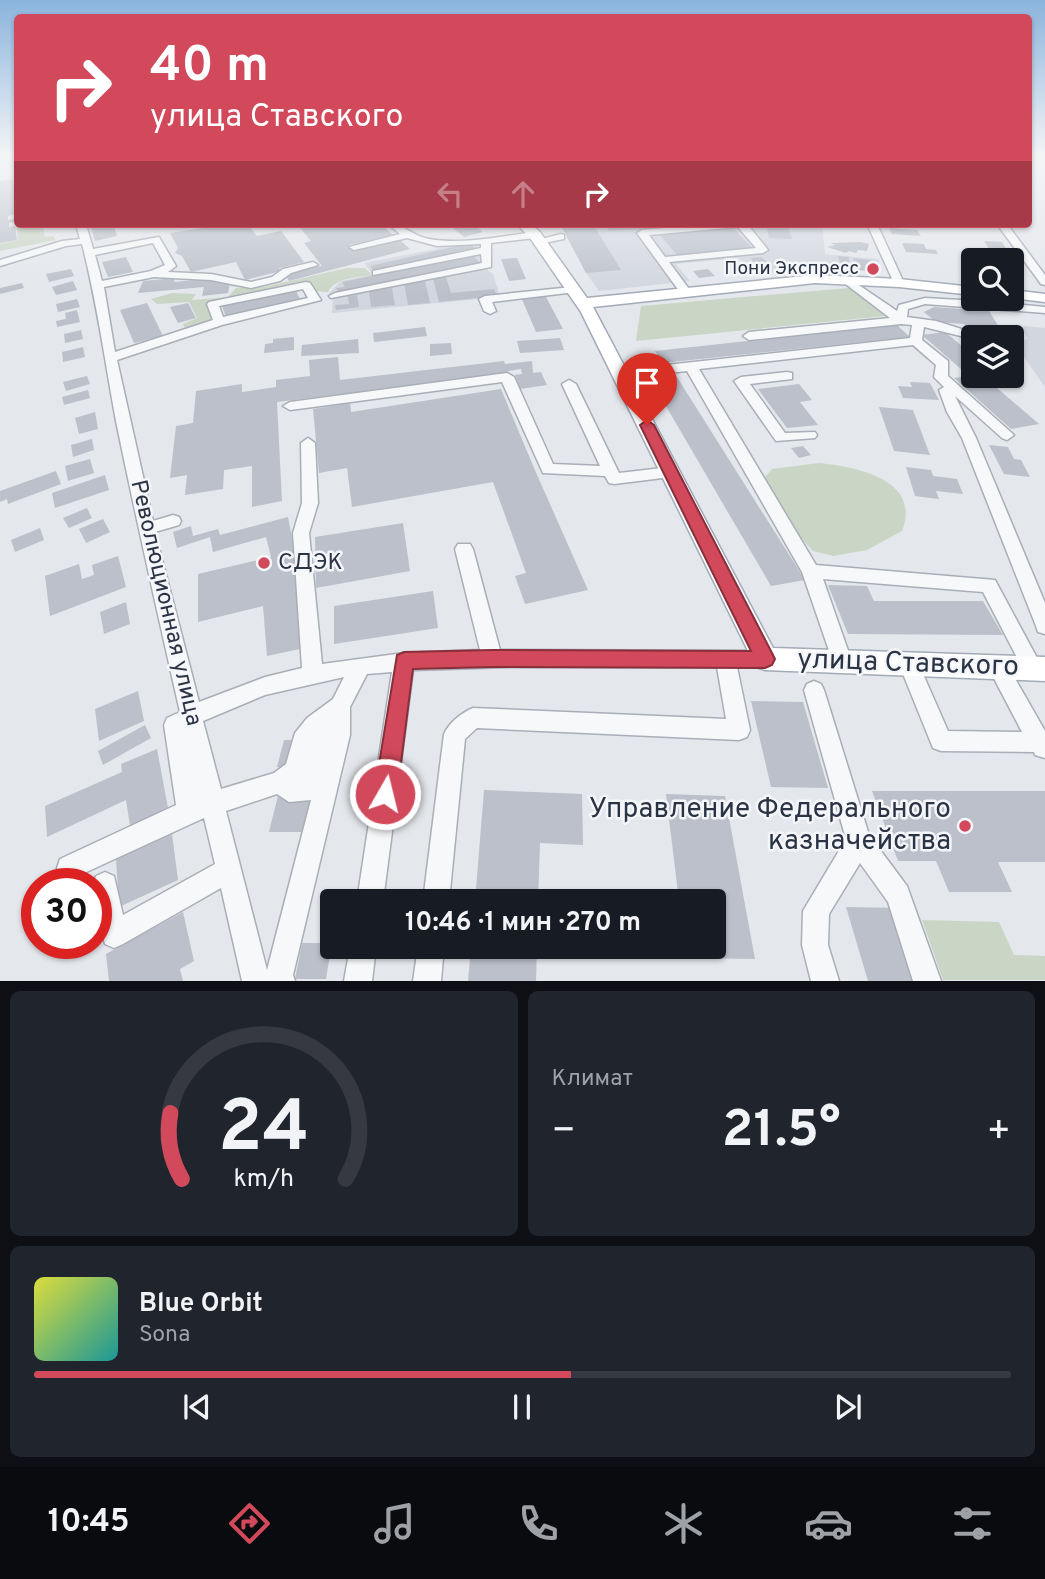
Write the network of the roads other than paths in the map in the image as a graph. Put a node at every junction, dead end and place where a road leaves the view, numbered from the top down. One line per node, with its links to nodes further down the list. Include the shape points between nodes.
1 (82, 228): 13 (street, Революционная улица)
2 (398, 228): 8 (street)
3 (704, 228): 16 (street, via 642,233)
4 (745, 228): 16 (street, via 763,250)
5 (874, 228): 23 (street)
6 (1006, 228): 22 (street)
7 (520, 231): 10 (main road); 12 (street)
8 (406, 235): 12 (street, via 435,245); 14 (street)
9 (561, 237): 10 (street)
10 (537, 238): 29 (main road)
11 (65, 243): 13 (street); 15 (street); 17 (street)
12 (486, 246): 19 (street); 28 (street, via 487,265)
13 (88, 247): 20 (street, via 156,239 171,266); 24 (street, Революционная улица)
14 (354, 247)
15 (0, 254)
16 (662, 260): 26 (street)
17 (0, 263)
18 (313, 265): 20 (street, via 251,285)
19 (377, 273)
20 (154, 274): 24 (street)
21 (847, 280): 23 (main road); 26 (main road, via 815,279); 35 (street)
22 (1045, 282)
23 (899, 283): 25 (main road)
24 (98, 285): 41 (street, Революционная улица)
25 (961, 289)
26 (686, 293): 29 (main road)
27 (1024, 295): 30 (main road)
28 (335, 296)
29 (578, 297): 34 (street, via 485,299); 43 (main road)
30 (1045, 298)
31 (961, 302): 35 (street, via 926,301 903,307)
32 (1024, 307): 33 (street)
33 (1045, 310)
34 (490, 311)
35 (901, 320): 37 (street); 39 (street)
36 (219, 322): 36 (street, via 279,309 315,300 306,285 214,304); 41 (street)
37 (918, 324): 38 (street); 40 (street)
38 (961, 331)
39 (748, 336)
40 (916, 341): 42 (street); 49 (street, via 943,364 941,377)
41 (110, 358): 54 (street, Революционная улица)
42 (691, 367): 43 (street); 56 (street)
43 (621, 374): 52 (main road)
44 (788, 376): 48 (street, via 741,381 781,438)
45 (569, 384): 51 (street)
46 (946, 390): 57 (street)
47 (290, 406): 51 (street, via 507,377 548,469)
48 (810, 435)
49 (1007, 435)
50 (308, 443): 67 (street, via 310,503 301,533)
51 (611, 471): 52 (street, via 614,479)
52 (671, 472): 60 (main road)
53 (173, 522): 54 (street)
54 (146, 529): 70 (street, Революционная улица)
55 (464, 549): 58 (street)
56 (811, 571): 62 (street); 66 (street, via 989,585)
57 (1045, 626)
58 (492, 658): 59 (street, улица Ставского); 61 (street, улица Ставского)
59 (726, 659): 60 (street, улица Ставского); 78 (street, via 739,730 474,718 455,734)
60 (765, 659): 62 (main road, улица Ставского)
61 (404, 661): 64 (street, улица Ставского); 77 (street)
62 (842, 662): 63 (main road, улица Ставского)
63 (909, 664): 65 (main road, улица Ставского); 71 (street, via 941,741)
64 (361, 665): 67 (street, улица Ставского); 69 (street)
65 (998, 667): 66 (main road, улица Ставского); 71 (street)
66 (1039, 669)
67 (313, 675): 70 (street, улица Ставского, via 258,688)
68 (814, 690): 74 (street)
69 (340, 706): 72 (street, via 315,724 318,740 307,790 289,791 281,782); 82 (street, via 339,735)
70 (191, 716): 72 (street, Революционная улица); 73 (street, via 175,725)
71 (1042, 747)
72 (214, 803): 73 (street); 76 (street, Революционная улица)
73 (189, 811): 75 (street)
74 (859, 841): 84 (street, via 816,911 815,945); 85 (street, via 898,895)
75 (69, 868)
76 (229, 870): 79 (street, via 114,935); 81 (street, Революционная улица)
77 (372, 889)
78 (437, 889)
79 (112, 924)
80 (430, 959): 83 (street)
81 (256, 981)
82 (281, 981)
83 (427, 981)
84 (825, 981)
85 (928, 981)

